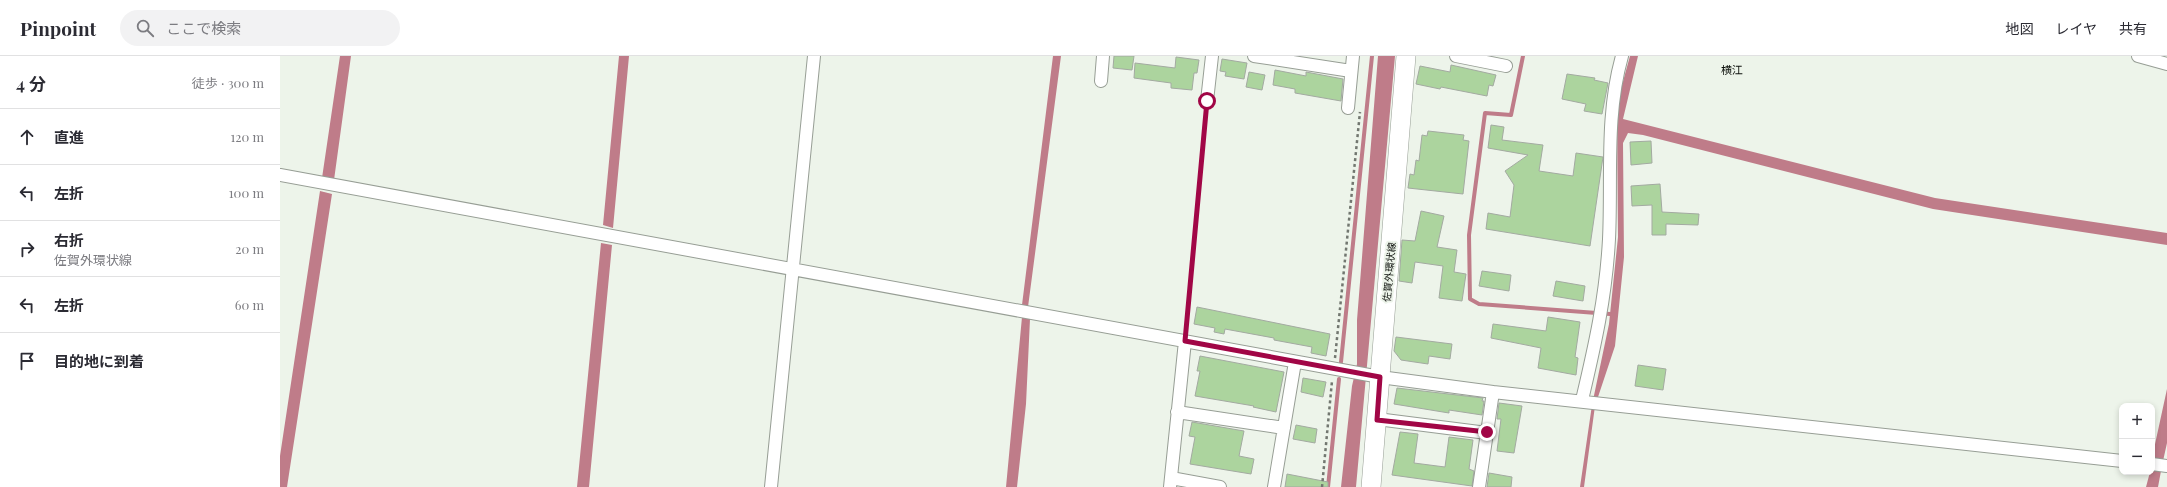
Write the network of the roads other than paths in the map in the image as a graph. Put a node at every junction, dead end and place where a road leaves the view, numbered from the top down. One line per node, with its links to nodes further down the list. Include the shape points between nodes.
1 (814, 56): 17 (street)
2 (1103, 56): 13 (street)
3 (1211, 56): 14 (street)
4 (1254, 56): 12 (street)
5 (1353, 56): 12 (street)
6 (1406, 56): 20 (main road, 佐賀外環状線)
7 (1456, 56): 11 (street)
8 (1622, 56): 22 (street, via 1611,114 1609,239 1602,314)
9 (2138, 56): 10 (street)
10 (2167, 64)
11 (1506, 66)
12 (1351, 71): 15 (street)
13 (1101, 81)
14 (1207, 101)
15 (1354, 110)
16 (280, 174): 17 (street)
17 (793, 269): 18 (street); 31 (street)
18 (1185, 341): 19 (street); 23 (street)
19 (1295, 362): 20 (street); 25 (street)
20 (1378, 376): 21 (street); 24 (main road, 佐賀外環状線)
21 (1493, 392): 22 (street); 26 (street)
22 (1585, 401): 27 (street)
23 (1177, 412): 25 (street); 30 (street)
24 (1377, 420): 26 (street); 34 (main road, 佐賀外環状線)
25 (1284, 428): 33 (street)
26 (1487, 432): 35 (street)
27 (2119, 461)
28 (2155, 464): 29 (street)
29 (2166, 466)
30 (1170, 482): 32 (street)
31 (770, 487)
32 (1220, 487)
33 (1274, 487)
34 (1371, 487)
35 (1479, 487)

